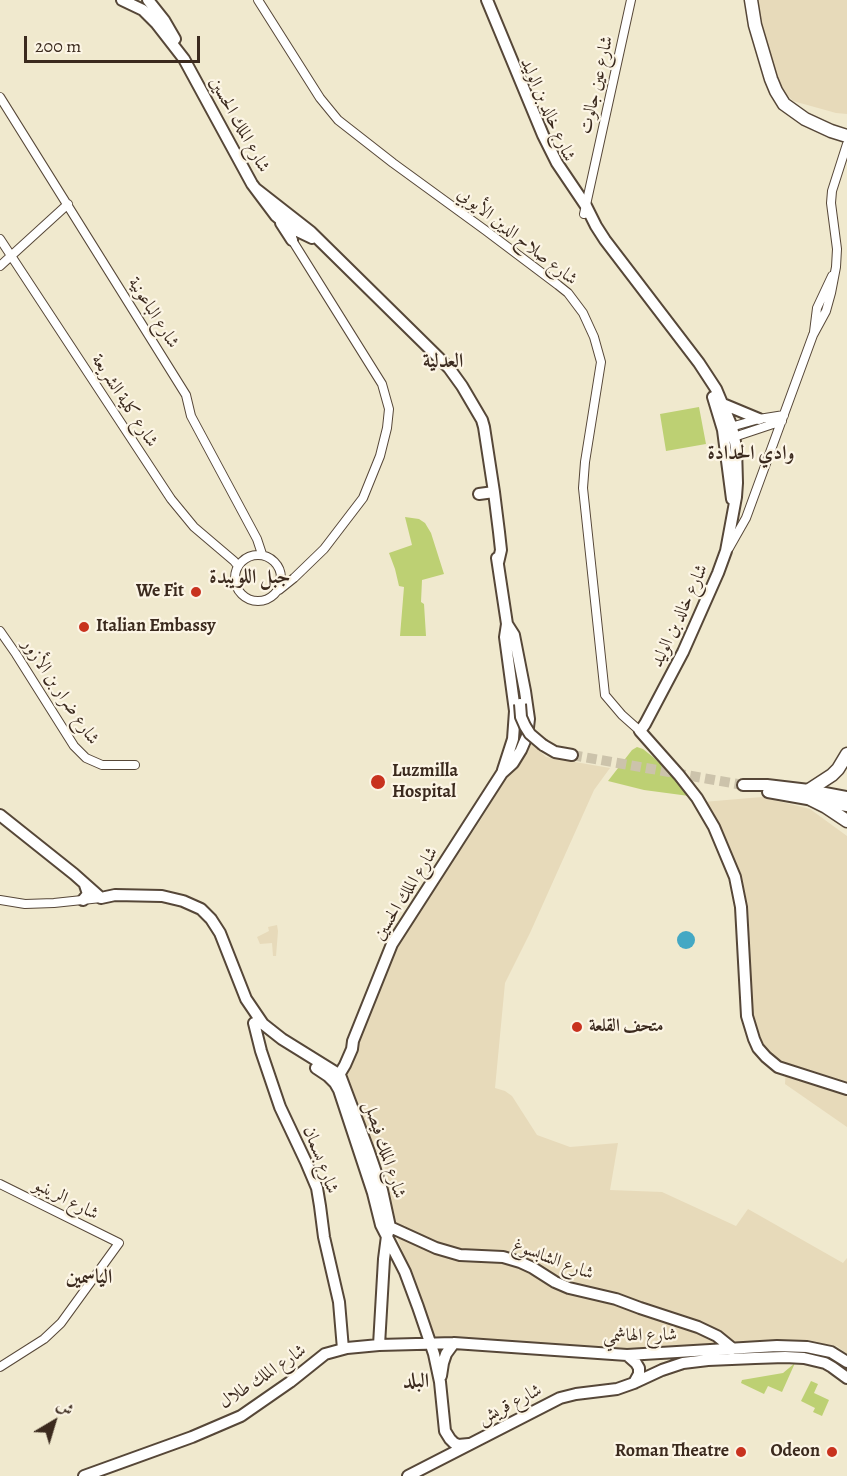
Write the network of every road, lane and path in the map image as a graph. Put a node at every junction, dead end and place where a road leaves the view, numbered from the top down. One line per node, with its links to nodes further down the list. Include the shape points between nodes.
1 (122, 0): 9 (main road, شارع الملك الحسين)
2 (155, 0): 10 (street)
3 (258, 0): 38 (street, شارع صلاح الدين الأيوبي, via 338,120 558,285 575,301 589,326 601,362 583,488 605,695)
4 (482, 0): 18 (main road, شارع خالد بن الوليد, via 552,166)
5 (487, 0): 18 (main road, شارع خالد بن الوليد, via 543,135)
6 (631, 0): 16 (street, شارع عين جالوت)
7 (751, 0): 14 (highway, via 771,79 784,104 805,119)
8 (759, 0): 13 (highway, via 762,32 786,95 816,117)
9 (143, 3): 10 (main road); 11 (main road, شارع الملك الحسين)
10 (164, 20): 11 (main road)
11 (184, 59): 17 (main road, شارع الملك الحسين)
12 (0, 97): 19 (street, شارع الباعونية)
13 (847, 128)
14 (847, 136)
15 (847, 144): 27 (street, via 832,191 835,272 817,308 813,335)
16 (592, 176): 18 (street, شارع عين جالوت); 20 (street, شارع عين جالوت)
17 (256, 189): 21 (main road, شارع الملك الحسين); 21 (main road, شارع الملك الحسين, via 276,216)
18 (577, 198): 20 (main road, شارع خالد بن الوليد)
19 (68, 204): 23 (street); 31 (street, شارع الباعونية, via 186,396 190,416)
20 (585, 210): 25 (main road, شارع خالد بن الوليد)
21 (297, 233): 34 (street, via 382,384 389,409 382,447 363,498 324,549); 36 (main road, شارع الملك الحسين, via 319,241 449,368 482,420 487,493 501,549 498,563)
22 (0, 238): 23 (street, شارع كلية الشريعة)
23 (11, 256): 24 (street); 32 (street, شارع كلية الشريعة, via 171,499 194,527)
24 (0, 266)
25 (694, 356): 26 (main road, شارع خالد بن الوليد); 29 (main road, شارع خالد بن الوليد)
26 (723, 404): 28 (main road); 29 (main road, شارع خالد بن الوليد)
27 (783, 418): 28 (street); 29 (street); 30 (street, via 746,518)
28 (759, 419): 29 (street)
29 (728, 433): 30 (main road, شارع خالد بن الوليد, via 737,483)
30 (726, 551): 38 (main road, شارع خالد بن الوليد, via 683,652)
31 (262, 554): 32 (street, via 247,557); 33 (street)
32 (238, 566): 35 (street, via 237,587 247,598 262,601)
33 (280, 568): 34 (street); 35 (street)
34 (299, 574): 35 (street)
35 (279, 590)
36 (507, 624): 39 (main road, شارع الملك الحسين, via 505,637 515,711); 40 (main road, شارع الملك الحسين, via 514,634 525,691 529,719); 42 (main road, bridge, via 525,726 543,745)
37 (0, 631): 43 (street, شارع ضرار بن الأزور, via 74,746 86,758 102,765)
38 (640, 731): 60 (main road, via 697,798 732,870 741,907 747,1016 758,1048 778,1067)
39 (513, 739): 40 (main road); 44 (main road, شارع الملك الحسين)
40 (525, 741): 44 (main road, شارع الملك الحسين)
41 (847, 754): 46 (highway, via 838,769)
42 (572, 755)
43 (135, 765)
44 (502, 773): 59 (main road, شارع الملك الحسين, via 392,944 352,1049)
45 (744, 785): 46 (main road, via 767,785)
46 (811, 795): 47 (main road); 48 (main road); 50 (highway)
47 (847, 797)
48 (847, 806)
49 (0, 815): 51 (main road)
50 (847, 821)
51 (74, 874): 52 (main road); 53 (main road)
52 (85, 885): 54 (main road); 56 (main road, via 88,894)
53 (115, 895): 54 (main road); 57 (main road, via 162,896 201,909 220,933)
54 (101, 898): 56 (street)
55 (0, 900): 56 (street, via 25,904)
56 (83, 900)
57 (246, 999): 58 (main road, شارع بسمان); 59 (main road, via 268,1029)
58 (254, 1023): 59 (main road, via 279,1045); 66 (main road, شارع بسمان, via 280,1107 317,1188 339,1302)
59 (334, 1076): 62 (main road, شارع الملك فيصل, via 381,1225)
60 (847, 1089)
61 (0, 1184): 71 (street, شارع الرينبو, via 118,1243 61,1323 44,1339)
62 (389, 1231): 63 (main road, شارع الملك فيصل); 65 (main road, شارع الملك فيصل); 67 (main road, شارع الشابسوغ, via 460,1255 520,1262 569,1288 616,1299 698,1327)
63 (430, 1343): 64 (main road, شارع الهاشمي); 65 (main road, شارع الملك طلال); 74 (main road, شارع الملك فيصل)
64 (454, 1343): 69 (main road, شارع الهاشمي); 74 (main road, via 446,1354)
65 (380, 1345): 66 (main road, شارع الملك طلال)
66 (343, 1349): 77 (main road, شارع الملك طلال, via 326,1354 241,1416)
67 (733, 1349): 68 (main road, شارع الهاشمي); 70 (main road, شارع الهاشمي, via 807,1347 831,1352)
68 (654, 1354): 69 (main road, شارع الهاشمي); 72 (main road, via 645,1360 645,1365 647,1370)
69 (627, 1355): 75 (main road, via 639,1368)
70 (847, 1362)
71 (0, 1367)
72 (657, 1372): 73 (main road, شارع الهاشمي, via 708,1360 785,1357 825,1363); 75 (main road, شارع الهاشمي)
73 (847, 1378)
74 (440, 1382): 76 (main road, via 446,1431 454,1443)
75 (634, 1383): 76 (main road, شارع قريش, via 560,1398)
76 (469, 1444): 78 (main road, شارع قريش)
77 (84, 1476)
78 (408, 1476)

